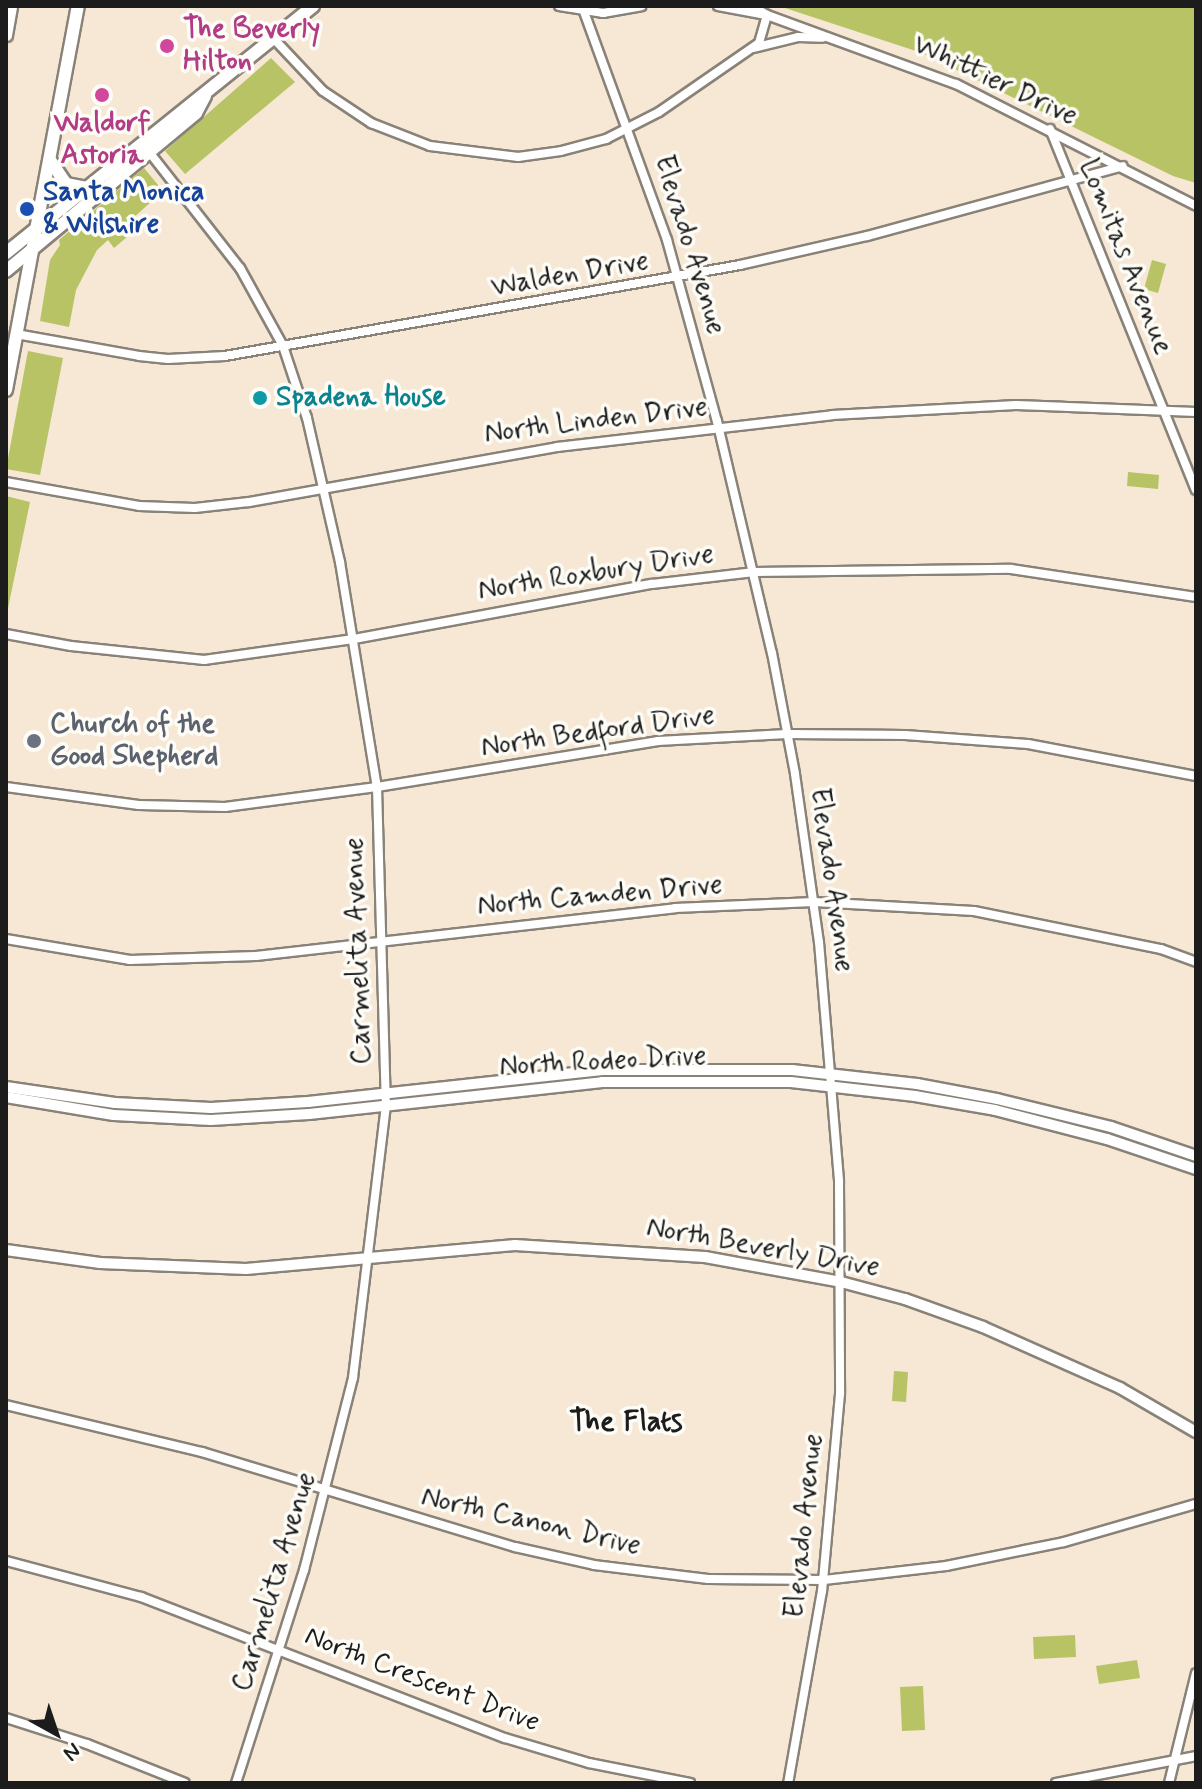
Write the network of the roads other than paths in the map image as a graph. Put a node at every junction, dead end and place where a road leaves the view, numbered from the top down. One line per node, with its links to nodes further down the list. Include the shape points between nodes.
1 (11, 6): 10 (main road)
2 (78, 6): 18 (main road)
3 (313, 6): 12 (main road)
4 (559, 6): 8 (street)
5 (641, 6): 8 (street, via 603,13)
6 (718, 6): 9 (street, Whittier Drive)
7 (752, 6): 9 (street, Whittier Drive)
8 (586, 7): 15 (street, Elevado Avenue)
9 (767, 15): 11 (street, Whittier Drive); 13 (street)
10 (6, 35)
11 (833, 38): 13 (street, via 798,37); 16 (street, Whittier Drive, via 923,70)
12 (274, 39): 14 (main road); 15 (street, via 338,103 371,123 430,146 518,157 572,148)
13 (753, 48): 15 (street)
14 (205, 96): 17 (main road, via 196,113); 21 (main road)
15 (628, 128): 27 (street, Elevado Avenue)
16 (1050, 129): 19 (street, Whittier Drive); 20 (street, Lomitas Avenue)
17 (150, 153): 24 (main road); 29 (street, Carmelita Avenue, via 240,268)
18 (50, 160): 21 (main road, via 66,184); 23 (main road)
19 (1123, 166): 20 (street, Walden Drive); 22 (street, Whittier Drive)
20 (1071, 181): 27 (street, Walden Drive, via 867,236); 31 (street, Lomitas Avenue)
21 (87, 188): 23 (main road)
22 (1196, 206)
23 (38, 228): 24 (main road); 25 (main road)
24 (33, 248): 26 (main road); 28 (main road)
25 (6, 253)
26 (6, 271)
27 (678, 278): 29 (street, Walden Drive); 33 (street, Elevado Avenue)
28 (16, 334): 29 (street, Walden Drive, via 168,359); 30 (main road)
29 (283, 346): 35 (street, Carmelita Avenue, via 307,418)
30 (6, 390)
31 (1163, 409): 32 (street, North Linden Drive); 33 (street, North Linden Drive, via 956,406); 36 (street, Lomitas Avenue)
32 (1196, 412)
33 (719, 427): 35 (street, North Linden Drive, via 495,456); 37 (street, Elevado Avenue)
34 (6, 482): 35 (street, North Linden Drive, via 165,508 223,506)
35 (322, 488): 40 (street, Carmelita Avenue)
36 (1196, 490)
37 (754, 572): 38 (street, North Roxbury Drive, via 1011,569); 40 (street, North Roxbury Drive, via 583,595); 41 (street, Elevado Avenue)
38 (1196, 597)
39 (6, 634): 40 (street, North Roxbury Drive, via 204,660)
40 (354, 639): 44 (street, Carmelita Avenue)
41 (787, 734): 42 (street, North Bedford Drive, via 1028,744); 44 (street, North Bedford Drive, via 658,741); 45 (street, Elevado Avenue)
42 (1196, 776)
43 (6, 787): 44 (street, North Bedford Drive, via 139,805 225,807)
44 (377, 787): 47 (street, Carmelita Avenue)
45 (814, 902): 47 (street, North Camden Drive, via 675,908); 48 (street, North Camden Drive, via 974,911 1161,949); 49 (street, Elevado Avenue)
46 (6, 939): 47 (street, North Camden Drive, via 130,960 256,956)
47 (382, 942): 53 (street, Carmelita Avenue)
48 (1196, 962)
49 (832, 1074): 50 (street, Elevado Avenue); 53 (street, North Rodeo Drive, via 713,1067 614,1069); 54 (street, North Rodeo Drive, via 1037,1108)
50 (833, 1086): 53 (street, North Rodeo Drive, via 627,1080); 55 (street, North Rodeo Drive, via 1035,1119); 58 (street, Elevado Avenue)
51 (6, 1087): 53 (street, North Rodeo Drive, via 115,1103 189,1107)
52 (6, 1097): 53 (street, North Rodeo Drive, via 83,1111 178,1119 277,1117)
53 (386, 1100): 57 (street, Carmelita Avenue)
54 (1196, 1156)
55 (1196, 1169)
56 (6, 1250): 57 (street, North Beverly Drive, via 166,1267 246,1269)
57 (368, 1260): 58 (street, North Beverly Drive, via 453,1248 567,1246 705,1257); 61 (street, Carmelita Avenue, via 353,1378)
58 (841, 1282): 60 (street, North Beverly Drive, via 905,1299 1051,1355); 64 (street, Elevado Avenue, via 840,1394)
59 (6, 1405): 61 (street, North Canon Drive, via 202,1452)
60 (1196, 1432)
61 (327, 1491): 64 (street, North Canon Drive, via 594,1565 708,1579); 65 (street, Carmelita Avenue)
62 (1196, 1504): 64 (street, North Canon Drive, via 987,1559)
63 (6, 1561): 65 (street, North Crescent Drive, via 141,1597)
64 (824, 1580): 73 (street, Elevado Avenue)
65 (278, 1650): 71 (street, Carmelita Avenue); 72 (street, North Crescent Drive, via 505,1738 589,1763)
66 (1196, 1673): 69 (street)
67 (6, 1718): 70 (street)
68 (1196, 1756): 69 (street)
69 (1173, 1761): 74 (street); 75 (street)
70 (185, 1783)
71 (236, 1783)
72 (690, 1783)
73 (788, 1783)
74 (1056, 1783)
75 (1169, 1783)

